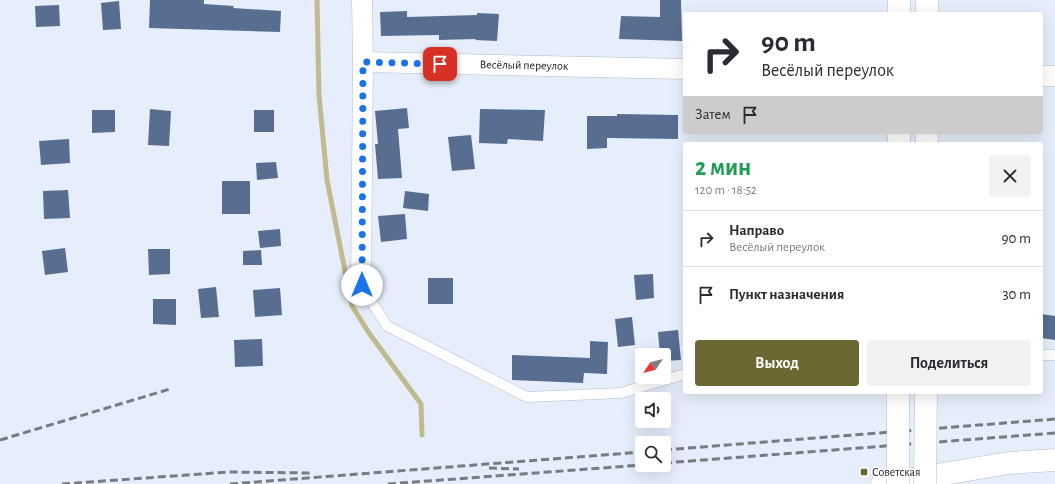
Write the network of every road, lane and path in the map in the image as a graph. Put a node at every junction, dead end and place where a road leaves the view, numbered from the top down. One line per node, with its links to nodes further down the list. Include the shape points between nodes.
1 (362, 0): 6 (street)
2 (899, 0): 4 (main road)
3 (927, 0): 5 (main road)
4 (899, 12)
5 (927, 12)
6 (363, 62): 7 (street, Весёлый переулок); 10 (street)
7 (683, 69)
8 (1043, 76): 9 (street)
9 (1055, 76)
10 (362, 285): 13 (lane, via 387,326 528,397 621,393)
11 (1043, 355): 12 (lane)
12 (1055, 355)
13 (683, 375)
14 (898, 394): 18 (main road, bridge)
15 (926, 394): 19 (main road, bridge)
16 (1055, 460): 17 (main road, via 1009,463)
17 (882, 484)
18 (898, 484)
19 (925, 484)

